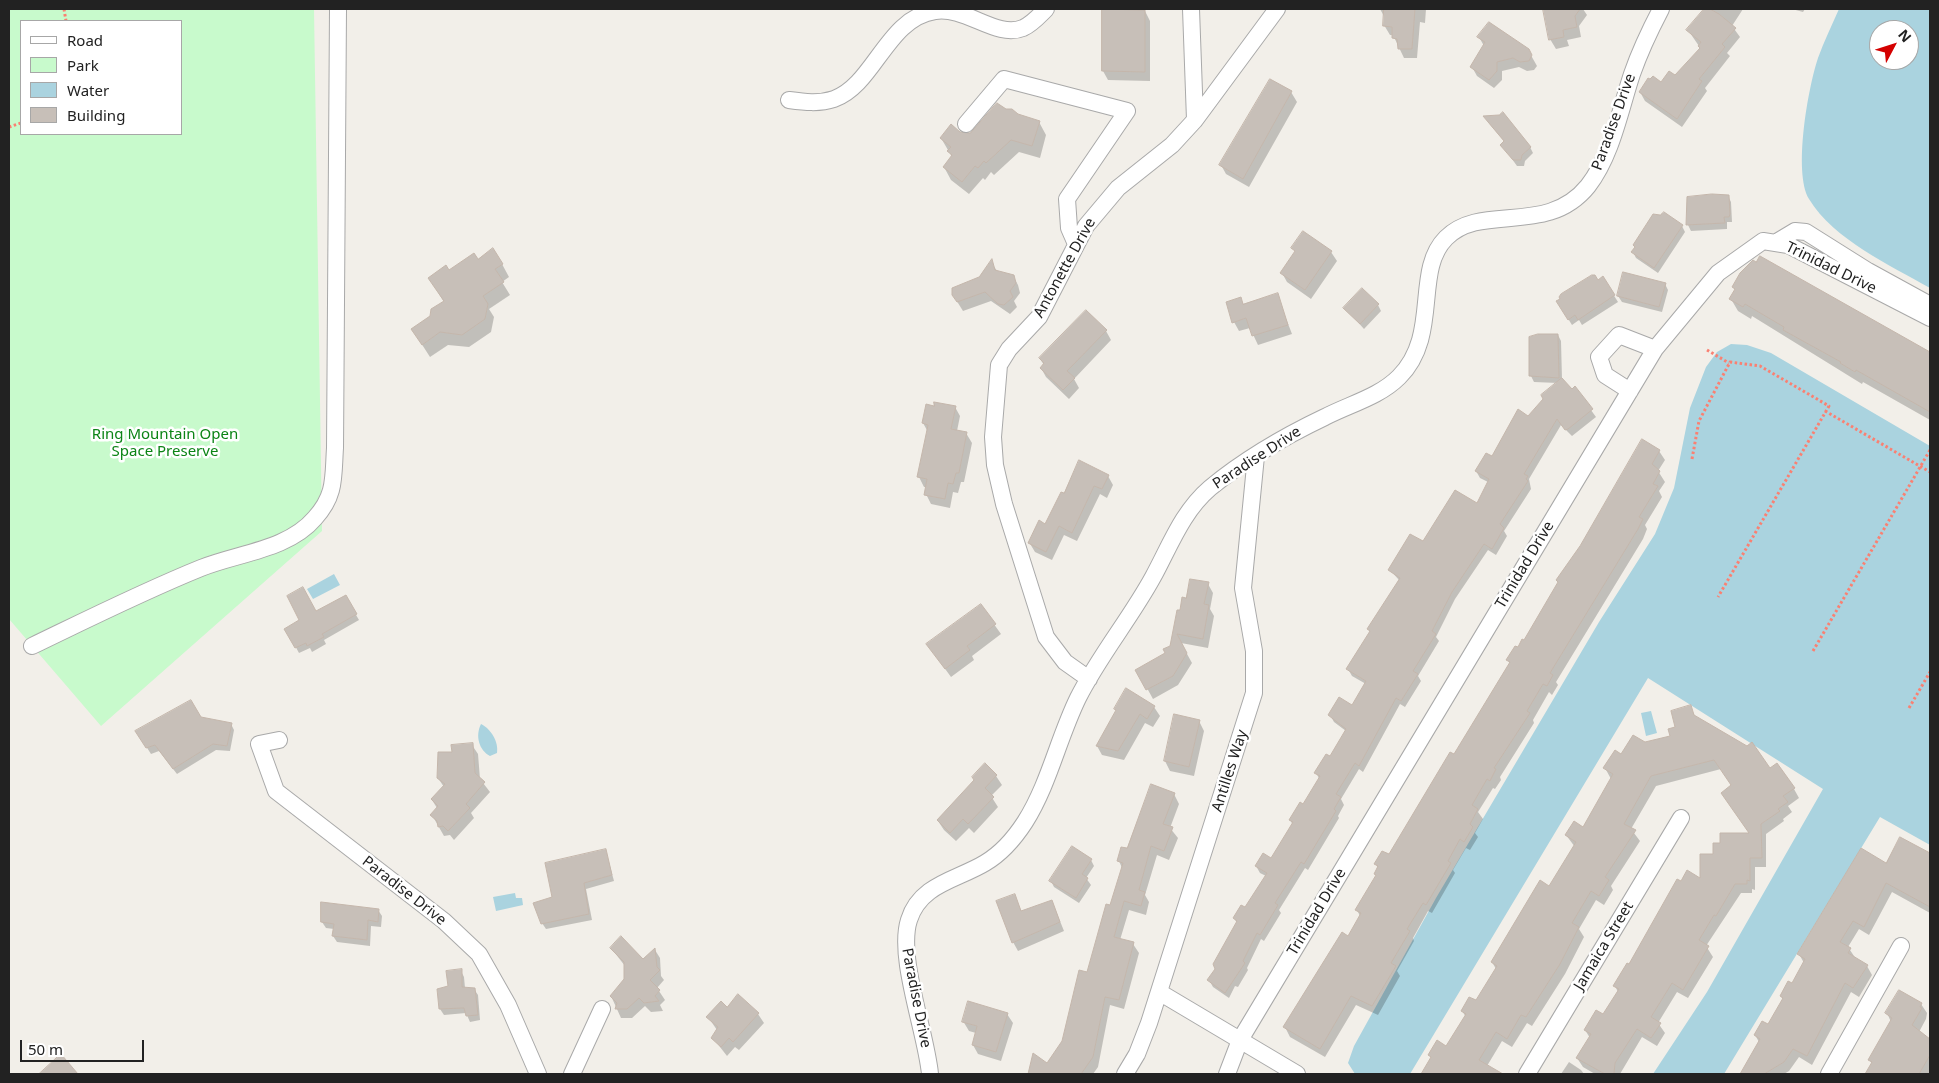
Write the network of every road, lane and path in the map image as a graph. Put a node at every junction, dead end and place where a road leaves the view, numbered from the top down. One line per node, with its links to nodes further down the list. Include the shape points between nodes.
1 (338, 9): 24 (street, via 332,495 314,520 286,540 203,567)
2 (1046, 9): 6 (street, via 1029,24 1011,30 994,27 954,11 922,14 902,28 856,84 842,96 816,102)
3 (1191, 9): 7 (street)
4 (1277, 9): 7 (street, Antonette Drive)
5 (1661, 9): 19 (street, Paradise Drive, via 1638,56 1600,165 1585,189 1555,211 1476,223 1447,237 1437,250 1431,267 1419,347 1399,378 1377,393 1317,420)
6 (788, 100)
7 (1195, 120): 10 (street, Antonette Drive, via 1172,145 1118,188 1086,226)
8 (966, 124): 10 (street, via 1004,79 1127,112 1067,199 1069,228)
9 (1775, 243): 11 (street, via 1795,231 1806,232); 12 (street, Trinidad Drive, via 1788,245); 13 (street, Trinidad Drive, via 1764,241 1718,274)
10 (1076, 244): 27 (street, Antonette Drive, via 1039,318 999,365 992,437 994,465 1004,504 1042,627 1064,662)
11 (1930, 305)
12 (1930, 318)
13 (1655, 349): 16 (street, Trinidad Drive); 16 (street, via 1619,335 1600,357 1604,375)
14 (1706, 350): 15 (path)
15 (1729, 363): 17 (path, via 1760,366 1829,406); 20 (path, via 1699,421)
16 (1630, 390): 34 (street, Trinidad Drive)
17 (1825, 411): 21 (path); 23 (path)
18 (1930, 450): 21 (path)
19 (1256, 456): 27 (street, Paradise Drive, via 1210,488 1186,514 1149,584); 32 (street, Antilles Way, via 1242,588 1254,651 1254,693)
20 (1692, 459)
21 (1921, 466): 22 (path); 25 (path)
22 (1930, 472)
23 (1718, 597)
24 (32, 646)
25 (1813, 651)
26 (1930, 672): 28 (path)
27 (1089, 679): 37 (street, Paradise Drive, via 1067,724 1036,804 1017,833 986,862 928,892 910,915 906,947)
28 (1909, 708)
29 (279, 740): 35 (street, Paradise Drive, via 259,744 276,791 444,921 479,954 508,1004)
30 (1681, 818): 41 (street, Jamaica Street)
31 (1901, 946): 42 (street)
32 (1160, 992): 34 (street); 38 (street, Antilles Way, via 1144,1039)
33 (602, 1009): 36 (street)
34 (1240, 1040): 39 (street, Trinidad Drive); 40 (street)
35 (538, 1074)
36 (572, 1074)
37 (930, 1074)
38 (1125, 1074)
39 (1227, 1074)
40 (1297, 1074)
41 (1527, 1074)
42 (1829, 1074)

